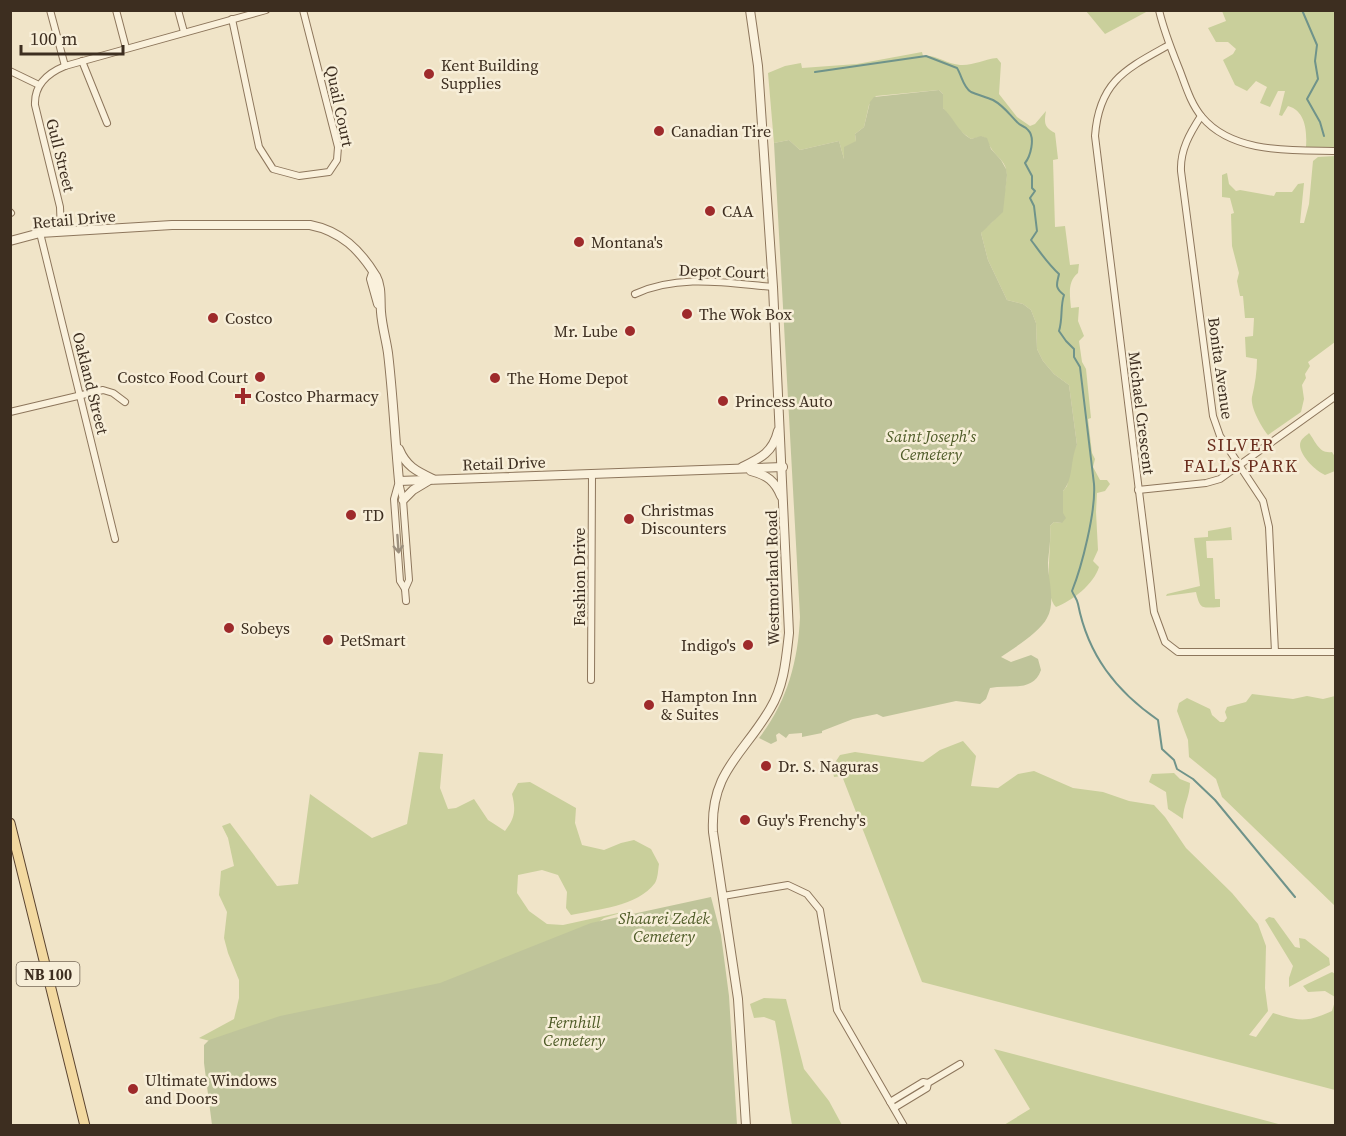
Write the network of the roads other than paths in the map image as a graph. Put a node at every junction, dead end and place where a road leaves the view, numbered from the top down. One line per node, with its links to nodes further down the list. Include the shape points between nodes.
1 (50, 10): 14 (street)
2 (116, 10): 12 (street)
3 (178, 10): 10 (street)
4 (266, 10): 8 (street)
5 (303, 10): 9 (street, Quail Court, via 338,147 337,159 329,171 299,176 273,170 260,147)
6 (750, 10): 23 (street, Westmorland Road, via 758,66)
7 (1159, 10): 11 (street)
8 (245, 13): 9 (street)
9 (232, 20): 10 (street)
10 (183, 32): 12 (street)
11 (1169, 45): 17 (street); 37 (street, Michael Crescent, via 1132,65 1115,80 1104,98 1096,126)
12 (126, 48): 13 (street)
13 (82, 61): 14 (street); 18 (street)
14 (64, 66): 16 (street)
15 (10, 71): 16 (street)
16 (39, 85): 20 (street, Gull Street, via 35,105 60,207)
17 (1201, 116): 19 (street, via 1224,134 1248,143 1279,149); 31 (street, Bonita Avenue, via 1183,149 1181,176 1213,416 1220,436)
18 (107, 123)
19 (1335, 151)
20 (61, 232): 21 (street, Retail Drive); 30 (street, Retail Drive, via 172,225 310,225 342,237 363,256 373,273 371,279 388,353)
21 (40, 233): 22 (street, Retail Drive); 25 (street, Oakland Street)
22 (10, 241)
23 (773, 287): 24 (street, Depot Court, via 689,281); 29 (street, Westmorland Road)
24 (635, 294)
25 (80, 395): 27 (street, via 106,390); 28 (street); 40 (street, Oakland Street)
26 (1335, 396): 31 (street)
27 (125, 402)
28 (10, 412)
29 (780, 422): 32 (street, Westmorland Road); 33 (street, via 767,454)
30 (395, 440): 35 (street, via 411,468); 36 (street, Retail Drive)
31 (1239, 466): 37 (street, via 1212,482); 43 (street, Bonita Avenue, via 1263,501 1268,517)
32 (783, 467): 33 (street, Retail Drive); 39 (street, Westmorland Road)
33 (738, 469): 34 (street, Retail Drive); 39 (street, via 769,478 776,484)
34 (592, 474): 35 (street, Retail Drive); 45 (street, Fashion Drive)
35 (435, 479): 36 (street, Retail Drive); 38 (street, via 413,489)
36 (399, 481): 38 (street); 41 (street, one-way to 41, via 394,499 400,581)
37 (1138, 490): 43 (street, Michael Crescent, via 1153,605 1162,638 1178,652)
38 (403, 500): 41 (street, via 409,580)
39 (784, 504): 47 (street, Westmorland Road, via 789,633 784,678 771,708 738,751 717,790 713,828)
40 (115, 539)
41 (405, 589): 42 (street)
42 (406, 602)
43 (1275, 652): 44 (street, Michael Crescent)
44 (1335, 652)
45 (591, 680)
46 (10, 823): 50 (main road, NB 100)
47 (723, 896): 49 (street, via 788,885 807,894 820,910 837,1010); 51 (street, Westmorland Road, via 738,999)
48 (960, 1064): 49 (street, via 928,1083 927,1088)
49 (892, 1105): 52 (street)
50 (85, 1125)
51 (746, 1125)
52 (904, 1125)

